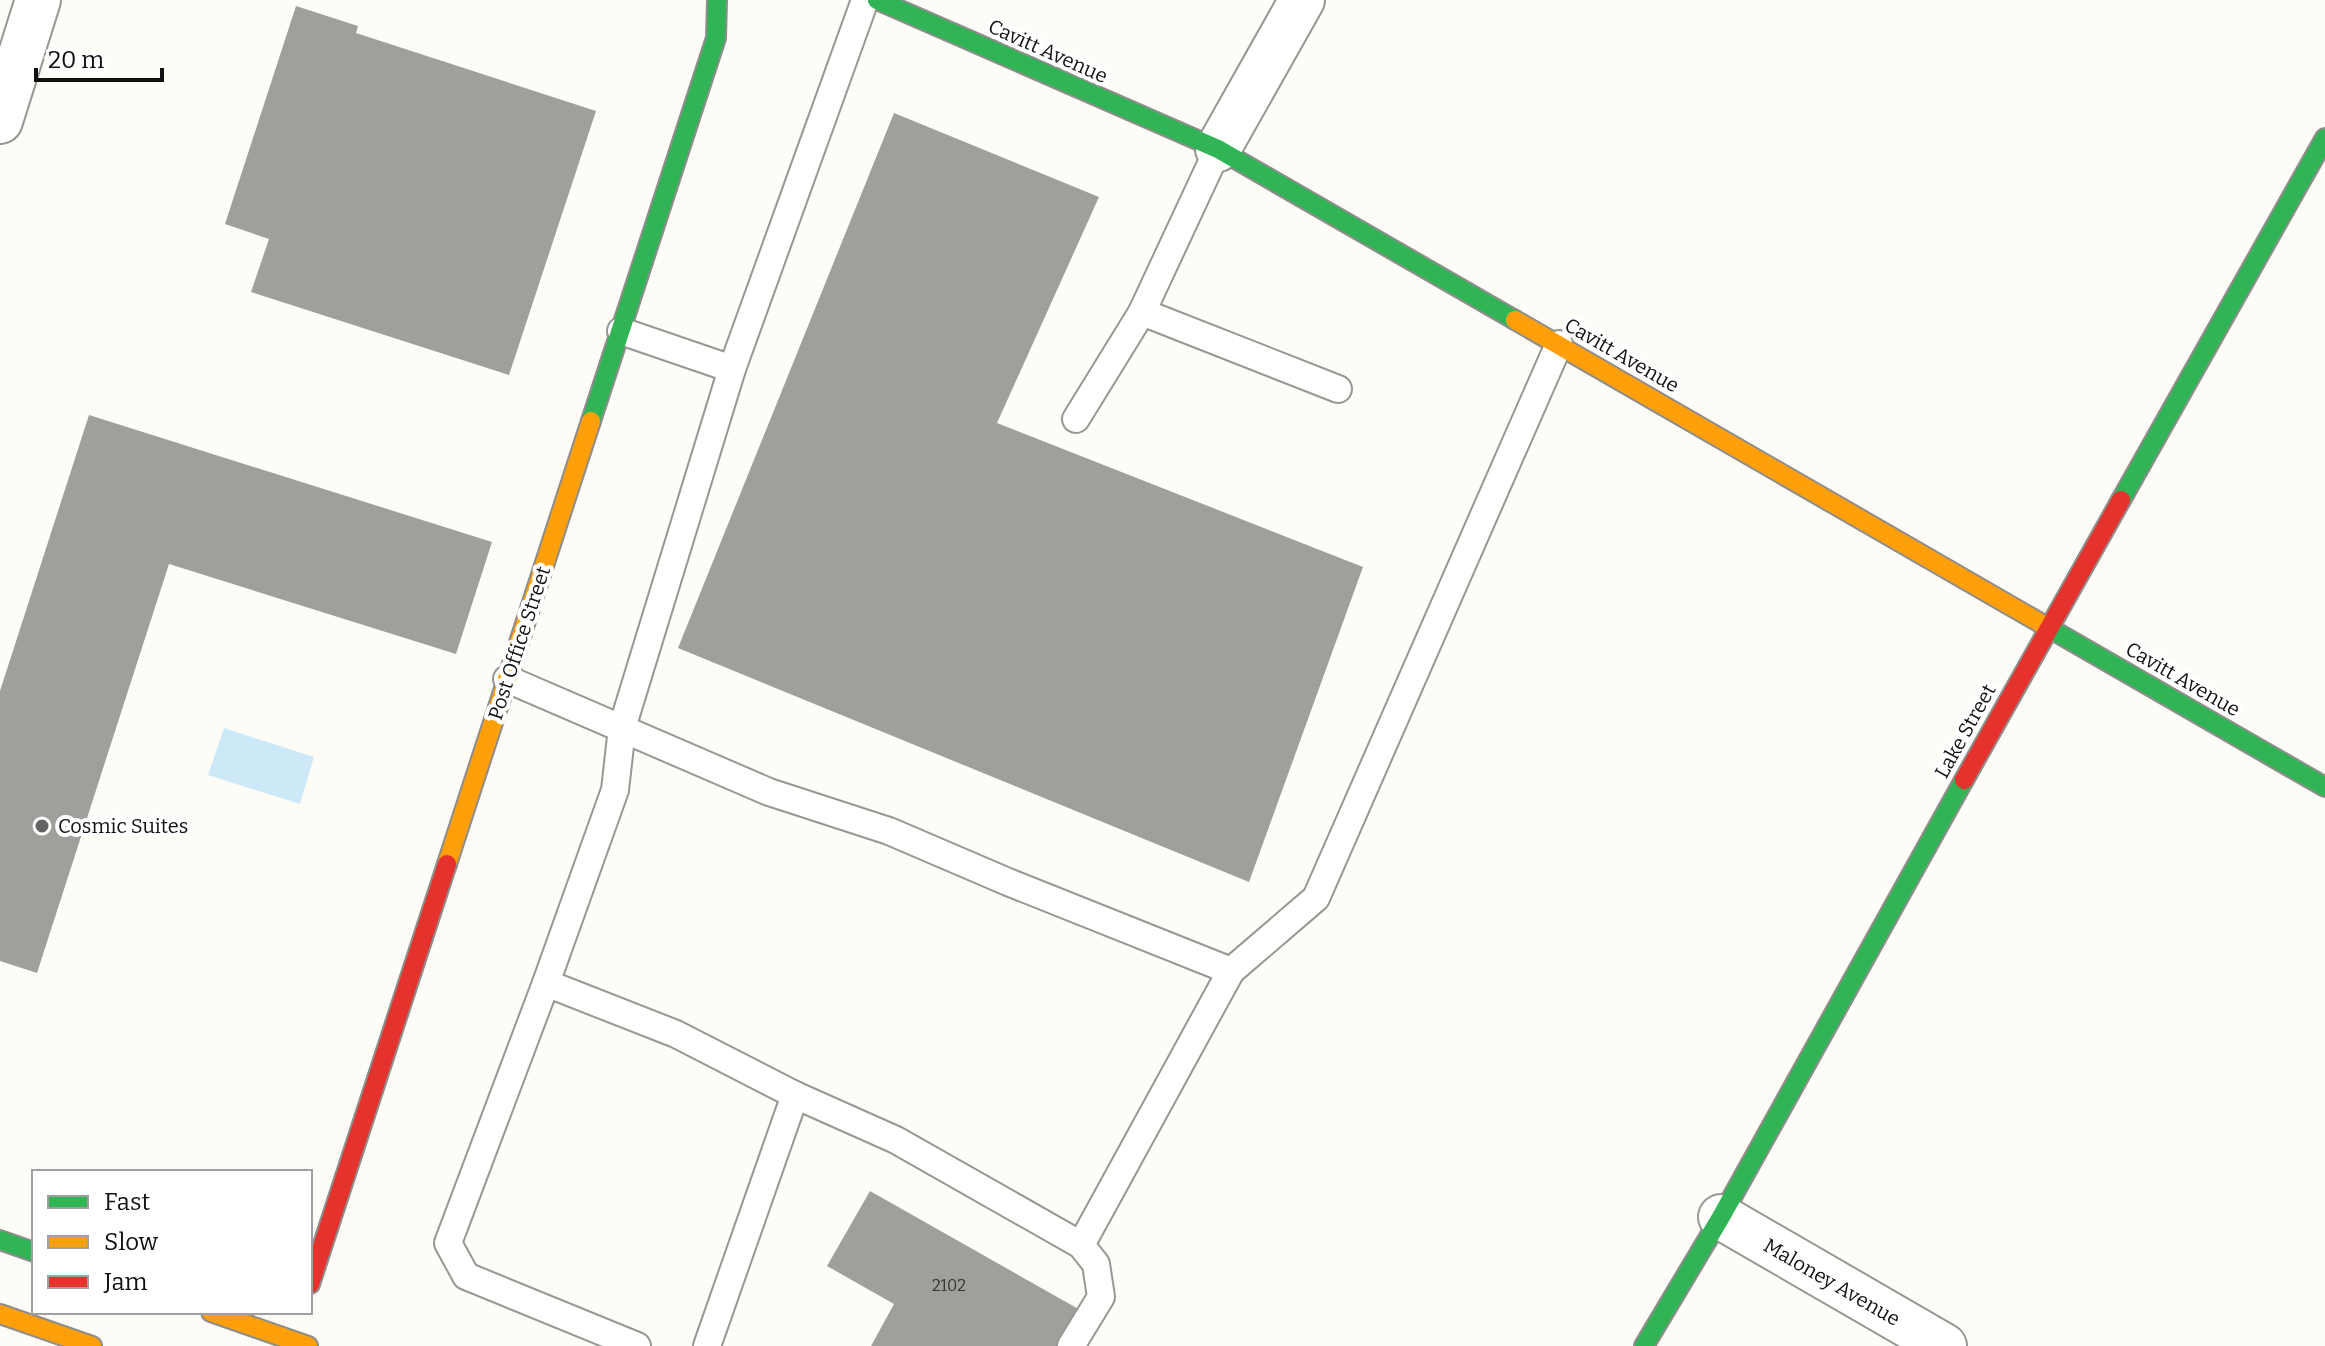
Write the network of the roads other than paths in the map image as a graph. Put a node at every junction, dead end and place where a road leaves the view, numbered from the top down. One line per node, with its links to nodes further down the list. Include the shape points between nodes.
1 (38, 0): 6 (street)
2 (717, 0): 10 (street, Post Office Street, via 716,38)
3 (865, 0): 12 (lane)
4 (877, 0): 8 (street, Cavitt Avenue)
5 (1302, 0): 8 (street)
6 (0, 121)
7 (2325, 138): 15 (street, Lake Street)
8 (1218, 149): 9 (lane); 11 (street, Cavitt Avenue)
9 (1142, 312): 13 (lane); 14 (lane)
10 (621, 331): 12 (lane); 16 (street, Post Office Street)
11 (1559, 344): 15 (street, Cavitt Avenue); 19 (lane, via 1316,898)
12 (732, 369): 17 (lane)
13 (1338, 389)
14 (1076, 419)
15 (2049, 627): 18 (street, Cavitt Avenue); 22 (street, Lake Street)
16 (507, 679): 17 (lane); 26 (street, Post Office Street)
17 (622, 728): 19 (lane, via 769,792 889,831); 20 (lane, via 615,790)
18 (2325, 787)
19 (1231, 971): 24 (lane)
20 (546, 983): 21 (lane, via 676,1034); 31 (lane, via 448,1243 466,1276)
21 (795, 1095): 24 (lane, via 896,1140); 32 (lane)
22 (1721, 1217): 34 (street, Lake Street); 35 (street, Maloney Avenue)
23 (0, 1240): 25 (street)
24 (1081, 1245): 33 (lane, via 1096,1264 1101,1297)
25 (32, 1251)
26 (312, 1278)
27 (0, 1314): 30 (street)
28 (218, 1314): 29 (street)
29 (298, 1336)
30 (92, 1346)
31 (637, 1346)
32 (707, 1346)
33 (1071, 1346)
34 (1644, 1346)
35 (1944, 1346)

